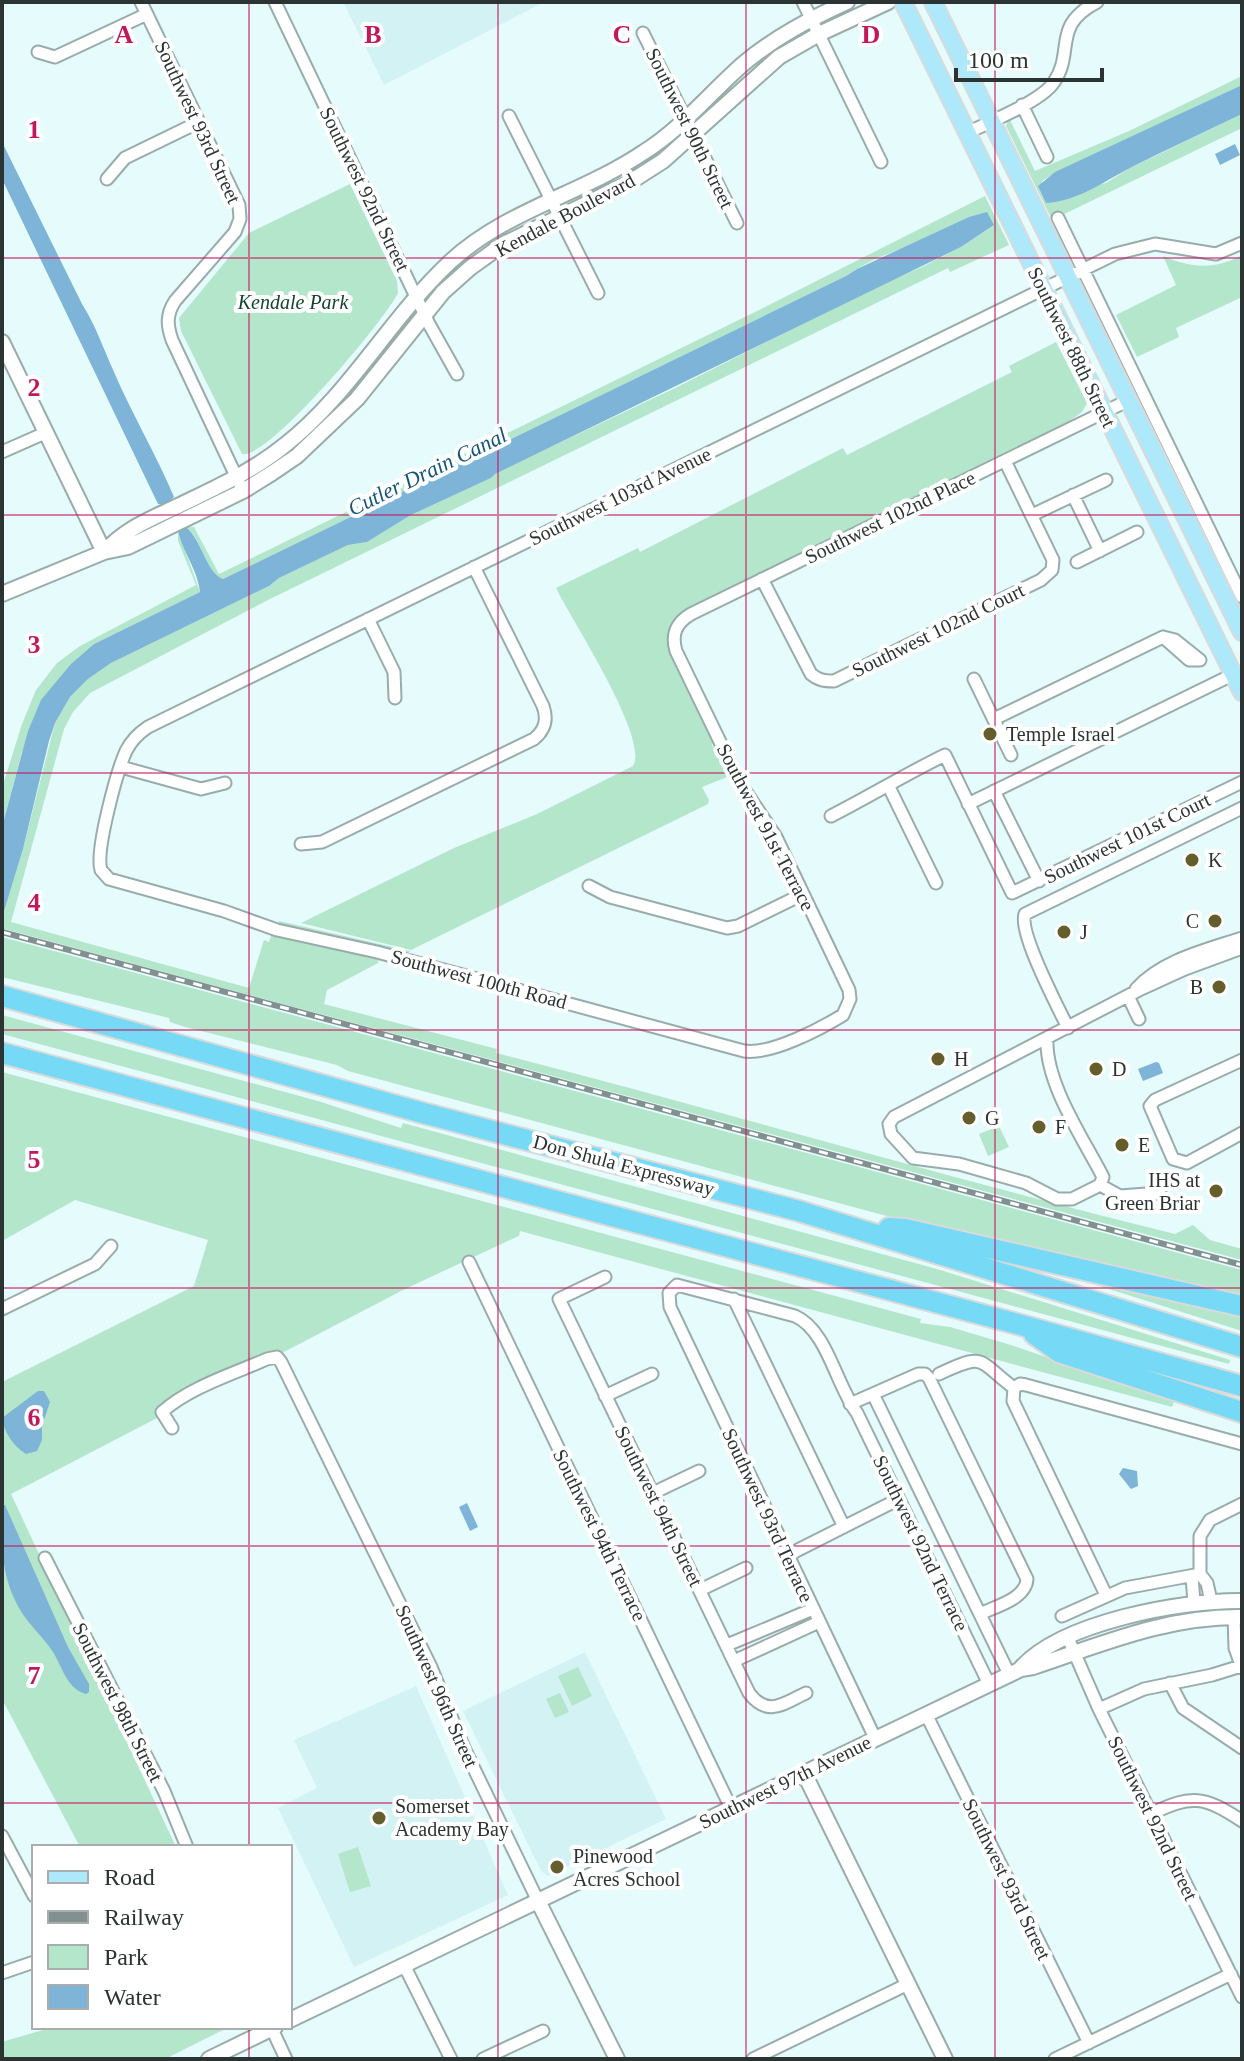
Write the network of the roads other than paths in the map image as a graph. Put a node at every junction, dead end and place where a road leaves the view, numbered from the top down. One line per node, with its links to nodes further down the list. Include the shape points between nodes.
1 (141, 2): 9 (street, Southwest 93rd Street)
2 (275, 2): 32 (street, Southwest 92nd Street)
3 (803, 2): 10 (street)
4 (847, 2): 10 (street, Kendale Boulevard)
5 (888, 2): 12 (street, Kendale Boulevard)
6 (903, 2): 19 (main road, Southwest 88th Street)
7 (933, 2): 17 (main road, Southwest 88th Street)
8 (1097, 2): 14 (street, via 1068,28 1054,82)
9 (147, 14): 13 (street, via 55,57); 18 (street, Southwest 93rd Street)
10 (811, 19): 12 (street); 16 (street, Kendale Boulevard, via 756,53)
11 (643, 33): 16 (street, Southwest 90th Street)
12 (819, 34): 20 (street, Kendale Boulevard, via 779,57); 22 (street)
13 (38, 52)
14 (1022, 105): 17 (street); 21 (street)
15 (509, 116): 24 (street)
16 (686, 119): 20 (street, Southwest 90th Street); 24 (street, Kendale Boulevard, via 633,160)
17 (991, 121): 19 (street); 29 (main road, Southwest 88th Street)
18 (199, 122): 23 (street, via 125,158); 42 (street, Southwest 93rd Street, via 237,201 240,219 232,236 175,301 167,322)
19 (967, 133): 30 (main road, Southwest 88th Street)
20 (694, 136): 25 (street, Kendale Boulevard, via 627,184); 27 (street, Southwest 90th Street)
21 (1047, 157)
22 (881, 162)
23 (107, 179)
24 (551, 200): 25 (street); 32 (street, Kendale Boulevard, via 475,242)
25 (559, 216): 31 (street); 33 (street, Kendale Boulevard, via 470,268)
26 (1058, 218): 29 (street, Southwest 88th Street)
27 (737, 223)
28 (1242, 243): 29 (street, Southwest 103rd Avenue, via 1216,254 1148,244)
29 (1075, 273): 30 (street, Southwest 103rd Avenue); 36 (main road, Southwest 88th Street); 51 (street, Southwest 88th Street)
30 (1043, 288): 37 (main road, Southwest 88th Street); 49 (street, Southwest 103rd Avenue)
31 (598, 293)
32 (417, 297): 33 (street, Southwest 92nd Street); 42 (street, Kendale Boulevard, via 318,415)
33 (425, 314): 35 (street, Southwest 92nd Street); 42 (street, Kendale Boulevard, via 334,423 297,456)
34 (2, 342): 38 (street)
35 (457, 374)
36 (1129, 400): 37 (street, Southwest 102nd Place); 51 (main road, Southwest 88th Street)
37 (1105, 412): 40 (street, Southwest 102nd Place); 53 (main road, Southwest 88th Street)
38 (45, 433): 39 (street); 47 (street)
39 (2, 452)
40 (1005, 461): 44 (street); 50 (street, Southwest 102nd Place)
41 (1106, 480): 43 (street)
42 (240, 484): 47 (street, Kendale Boulevard, via 122,533)
43 (1073, 495): 44 (street); 46 (street)
44 (1032, 515): 50 (street, Southwest 102nd Court, via 1053,560 1052,570 1041,580 834,681 811,674)
45 (1137, 532): 46 (street)
46 (1100, 551): 48 (street)
47 (104, 552): 52 (street, Kendale Boulevard)
48 (1077, 562)
49 (474, 567): 54 (street, Southwest 103rd Avenue); 72 (street, via 543,706 545,724 536,738 520,746 322,842)
50 (762, 579): 56 (street, Southwest 102nd Place, via 682,620 673,637)
51 (1236, 590): 53 (street); 55 (main road, Southwest 88th Street)
52 (2, 594)
53 (1198, 604): 57 (main road, Southwest 88th Street)
54 (368, 619): 61 (street, via 394,672); 64 (street, Southwest 103rd Avenue, via 148,727 127,749)
55 (1242, 632)
56 (676, 651): 77 (street, Southwest 91st Terrace, via 740,783 772,830)
57 (1222, 651): 58 (main road, Southwest 88th Street); 62 (street, via 1189,660 1163,637)
58 (1234, 674): 60 (main road, Southwest 88th Street); 68 (street)
59 (974, 679): 62 (street)
60 (1242, 692)
61 (395, 698)
62 (994, 719): 63 (street)
63 (1011, 755)
64 (121, 767): 66 (street, via 201,789); 73 (street, Southwest 103rd Avenue, via 99,856)
65 (1242, 782): 74 (street, Southwest 101st Court)
66 (225, 783)
67 (888, 785): 69 (street, via 945,755); 71 (street); 75 (street)
68 (994, 791): 69 (street); 74 (street)
69 (968, 804): 74 (street, Southwest 101st Court, via 1012,893)
70 (1242, 808): 84 (street, via 1028,911 1023,923 1033,953)
71 (831, 816)
72 (301, 844)
73 (102, 871): 82 (street, Southwest 100th Road, via 109,879 277,930 744,1051 777,1046 840,1017)
74 (1039, 881)
75 (936, 883)
76 (589, 886): 77 (street, via 610,897 721,928 735,927)
77 (803, 894): 82 (street, Southwest 91st Terrace, via 848,985)
78 (1242, 938): 80 (street, via 1148,976)
79 (1242, 948): 80 (street)
80 (1129, 995): 83 (street); 84 (street)
81 (2, 996): 91 (highway, Don Shula Expressway)
82 (849, 1004)
83 (1139, 1019)
84 (1068, 1028): 85 (street)
85 (1047, 1039): 89 (street, via 1056,1085 1103,1177); 89 (street, via 894,1117 890,1131 915,1159 959,1164 1026,1183 1057,1199 1072,1199)
86 (2, 1053): 99 (highway)
87 (1242, 1060): 88 (street, via 1155,1100 1150,1108 1176,1162 1187,1163)
88 (1242, 1133)
89 (1100, 1185): 90 (street, via 1120,1196)
90 (1160, 1193)
91 (857, 1228): 97 (highway, via 905,1229); 100 (highway, Don Shula Expressway)
92 (111, 1246): 98 (street, via 95,1264)
93 (469, 1262): 143 (street, Southwest 94th Terrace)
94 (605, 1277): 106 (street, Southwest 94th Street, via 559,1299)
95 (671, 1290): 96 (street, Southwest 92nd Terrace, via 683,1284); 116 (street, Southwest 93rd Terrace, via 670,1307)
96 (734, 1299): 107 (street, Southwest 92nd Terrace, via 808,1323); 115 (street)
97 (1242, 1306)
98 (2, 1309)
99 (1021, 1325): 103 (highway); 108 (highway, via 1059,1352)
100 (1242, 1347)
101 (652, 1374): 106 (street)
102 (939, 1374): 104 (street, via 976,1361)
103 (1242, 1386)
104 (1014, 1388): 110 (street, via 1026,1385); 121 (street, via 1013,1401)
105 (873, 1394): 107 (street); 126 (street); 126 (street, via 922,1373 931,1381 1027,1576 1022,1594)
106 (605, 1396): 112 (street, Southwest 94th Street)
107 (855, 1402): 113 (street, Southwest 92nd Terrace)
108 (1242, 1412)
109 (172, 1428): 149 (street, Southwest 96th Street, via 162,1412 168,1407 277,1357 424,1653)
110 (1242, 1444)
111 (699, 1471): 112 (street)
112 (653, 1493): 120 (street, Southwest 94th Street)
113 (899, 1499): 115 (street); 136 (street, Southwest 92nd Terrace)
114 (1242, 1504): 119 (street, via 1202,1529)
115 (844, 1527): 116 (street)
116 (788, 1555): 125 (street, Southwest 93rd Terrace)
117 (45, 1558): 147 (street, Southwest 98th Street)
118 (746, 1568): 120 (street)
119 (1196, 1575): 121 (street); 122 (street, via 1207,1583); 124 (street)
120 (700, 1590): 130 (street, Southwest 94th Street)
121 (1106, 1595): 127 (street)
122 (1211, 1601): 123 (street, Southwest 97th Avenue); 124 (street, Southwest 97th Avenue)
123 (1238, 1601): 128 (street)
124 (1194, 1603): 131 (street, Southwest 97th Avenue, via 1119,1619)
125 (813, 1609): 129 (street, Southwest 93rd Terrace); 130 (street)
126 (980, 1614): 134 (street)
127 (1062, 1616)
128 (1238, 1617): 131 (street, Southwest 97th Avenue, via 1159,1626); 133 (street, via 1235,1648)
129 (819, 1622): 132 (street); 140 (street, Southwest 93rd Terrace)
130 (727, 1645): 132 (street, Southwest 94th Street)
131 (1071, 1645): 134 (street, Southwest 97th Avenue); 138 (street, Southwest 92nd Street)
132 (734, 1661): 137 (street, Southwest 94th Street, via 749,1693 765,1707)
133 (1241, 1667): 135 (street)
134 (1015, 1672): 136 (street, Southwest 97th Avenue)
135 (1170, 1683): 138 (street); 141 (street, via 1183,1708)
136 (989, 1684): 139 (street, Southwest 97th Avenue)
137 (806, 1693)
138 (1099, 1709): 144 (street, Southwest 92nd Street)
139 (926, 1714): 140 (street, Southwest 97th Avenue); 160 (street, Southwest 93rd Street)
140 (875, 1738): 142 (street, Southwest 97th Avenue)
141 (1242, 1748)
142 (804, 1773): 143 (street, Southwest 97th Avenue); 154 (street)
143 (731, 1808): 149 (street, Southwest 97th Avenue)
144 (1151, 1814): 145 (street, via 1199,1799); 153 (street, Southwest 92nd Street)
145 (1242, 1821)
146 (2, 1836): 148 (street)
147 (186, 1845)
148 (32, 1892)
149 (538, 1901): 151 (street, Southwest 97th Avenue); 165 (street, Southwest 96th Street)
150 (32, 1963): 152 (street)
151 (404, 1965): 156 (street, Southwest 97th Avenue); 163 (street)
152 (2, 1973)
153 (1231, 1974): 155 (street, Southwest 92nd Street); 160 (street)
154 (908, 1984): 166 (street); 167 (street)
155 (1242, 1997)
156 (292, 2019)
157 (271, 2029): 161 (street)
158 (273, 2029): 162 (street)
159 (543, 2031): 164 (street)
160 (1089, 2043): 168 (street)
161 (209, 2059)
162 (286, 2059)
163 (451, 2059)
164 (483, 2059)
165 (617, 2059)
166 (753, 2059)
167 (945, 2059)
168 (1055, 2059)

